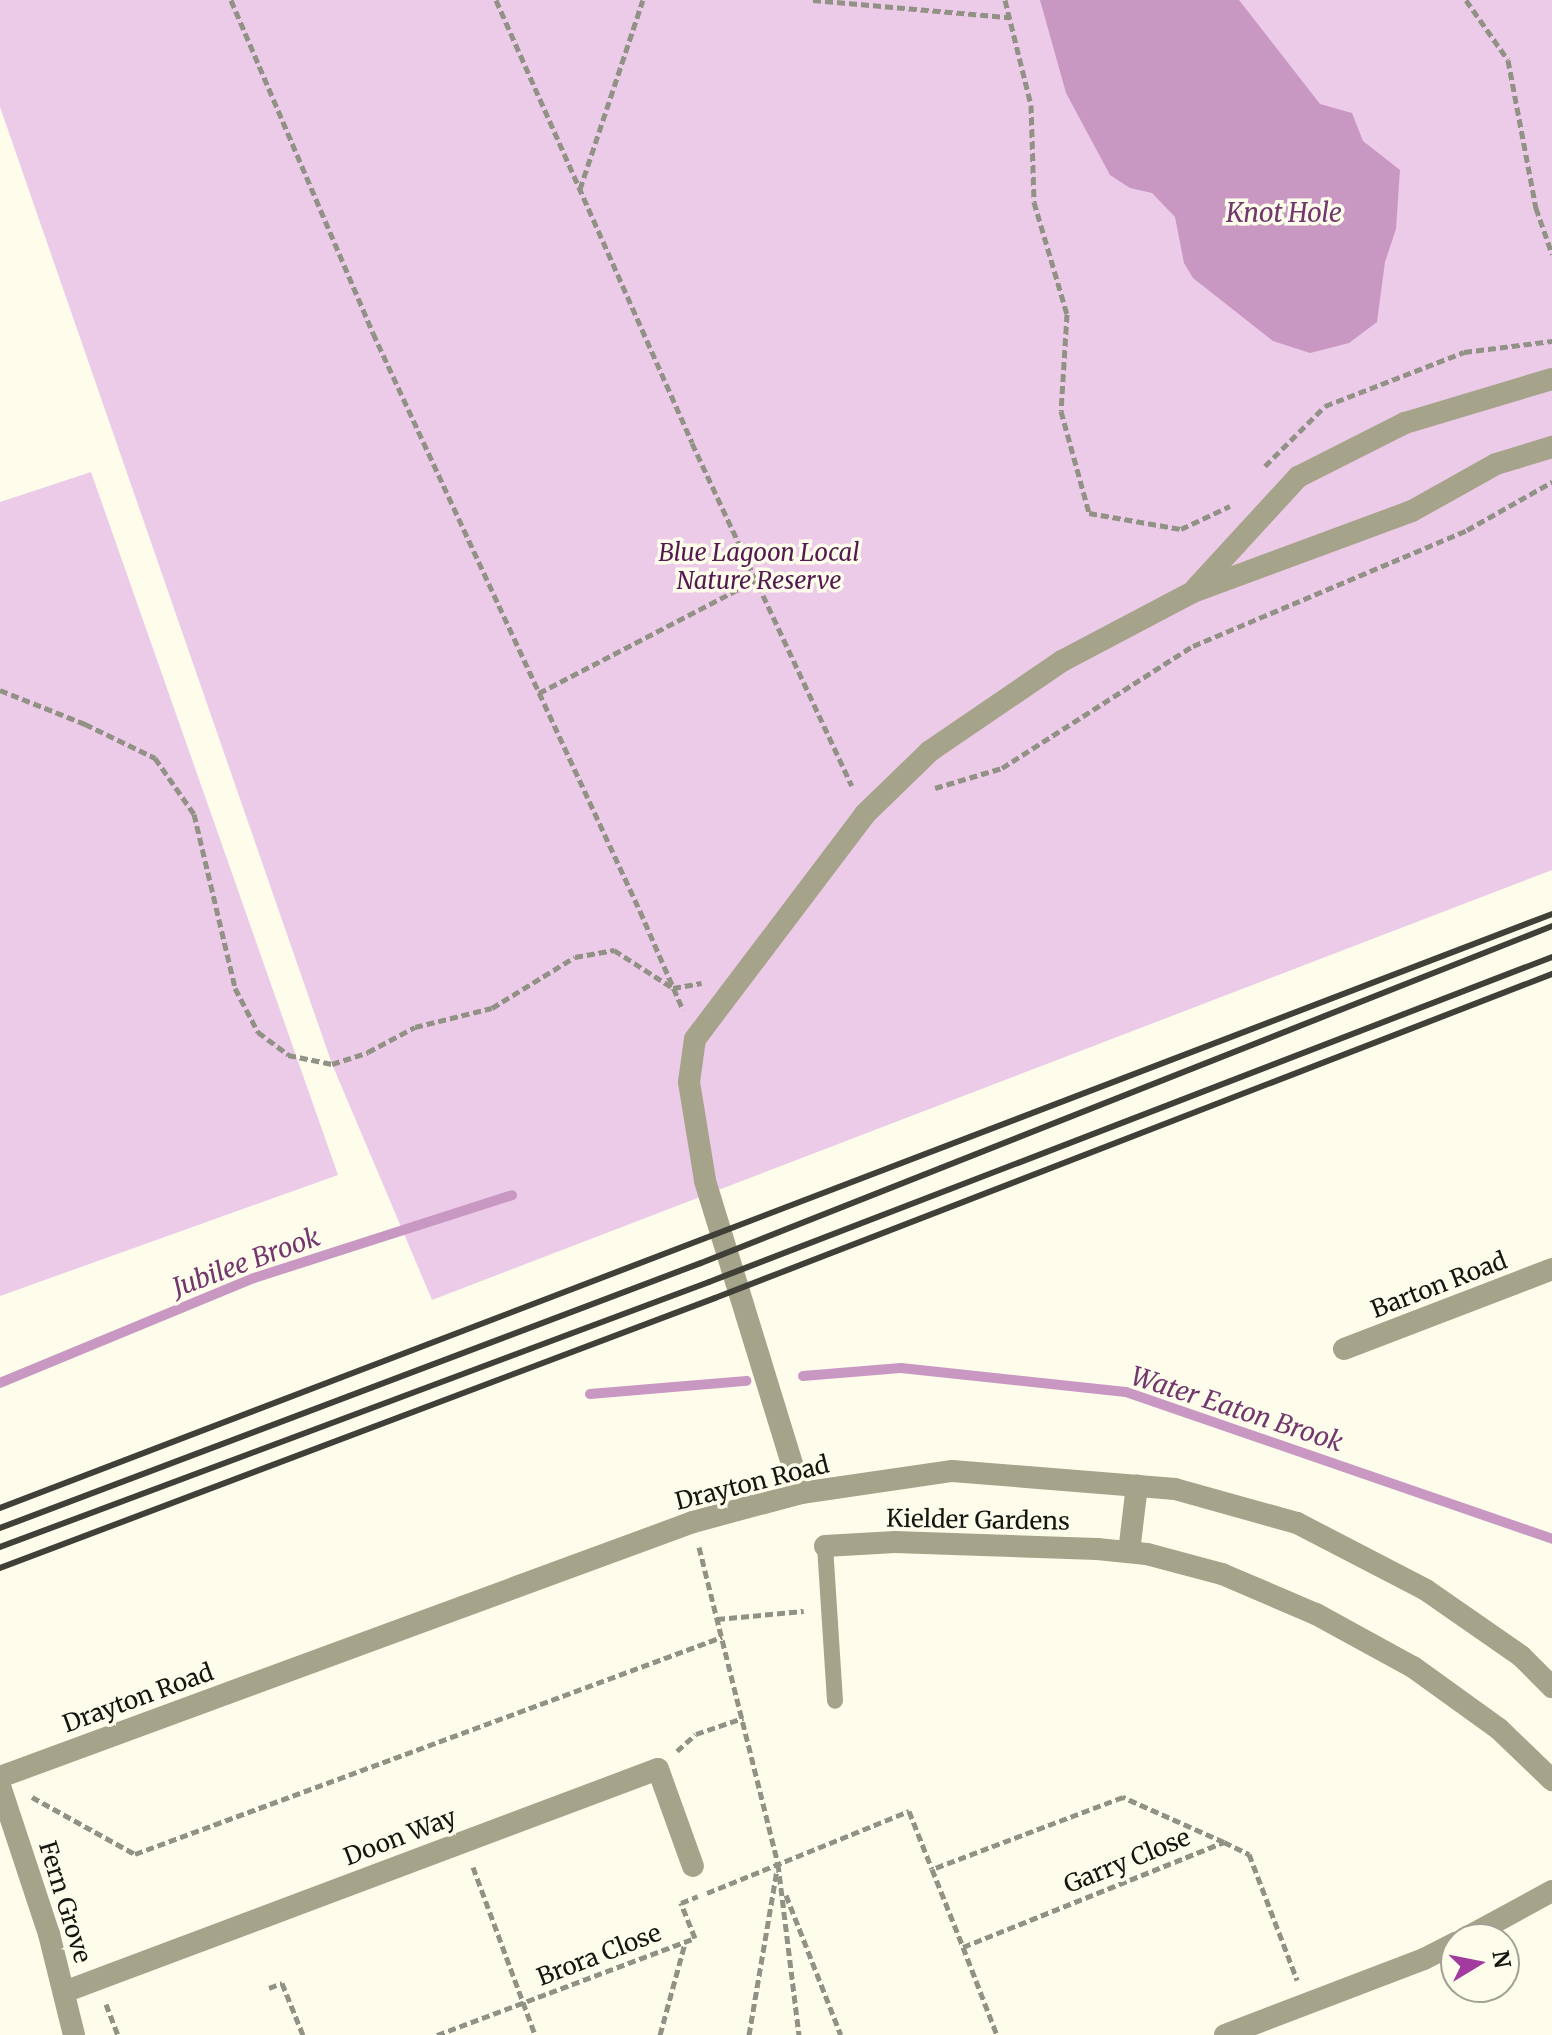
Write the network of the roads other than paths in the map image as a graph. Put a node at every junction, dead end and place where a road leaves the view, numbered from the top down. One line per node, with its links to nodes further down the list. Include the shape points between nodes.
1 (1552, 379): 3 (street, via 1405,423 1298,477)
2 (1552, 447): 3 (street, via 1496,464 1412,511 1361,532)
3 (1193, 592): 7 (street, via 1062,661 930,751 865,814 695,1039 689,1082 705,1180)
4 (1552, 1269): 5 (street, Barton Road)
5 (1344, 1349)
6 (1137, 1485): 7 (street, Drayton Road, via 952,1471); 9 (street); 10 (street, Drayton Road, via 1175,1489 1297,1523 1426,1590 1521,1656)
7 (801, 1493): 12 (street, Drayton Road, via 693,1522)
8 (825, 1546): 9 (street, Kielder Gardens, via 970,1543); 11 (lane)
9 (1129, 1552): 13 (street, Kielder Gardens, via 1222,1574 1316,1614 1413,1667 1499,1729)
10 (1552, 1687)
11 (835, 1701)
12 (0, 1777)
13 (1552, 1780)
14 (0, 1786): 19 (street, Fern Grove)
15 (693, 1866): 19 (street, Doon Way, via 658,1769)
16 (1552, 1891): 17 (street)
17 (1493, 1923)
18 (1440, 1951): 21 (street)
19 (64, 1992): 20 (street, Fern Grove)
20 (74, 2035)
21 (1225, 2035)

